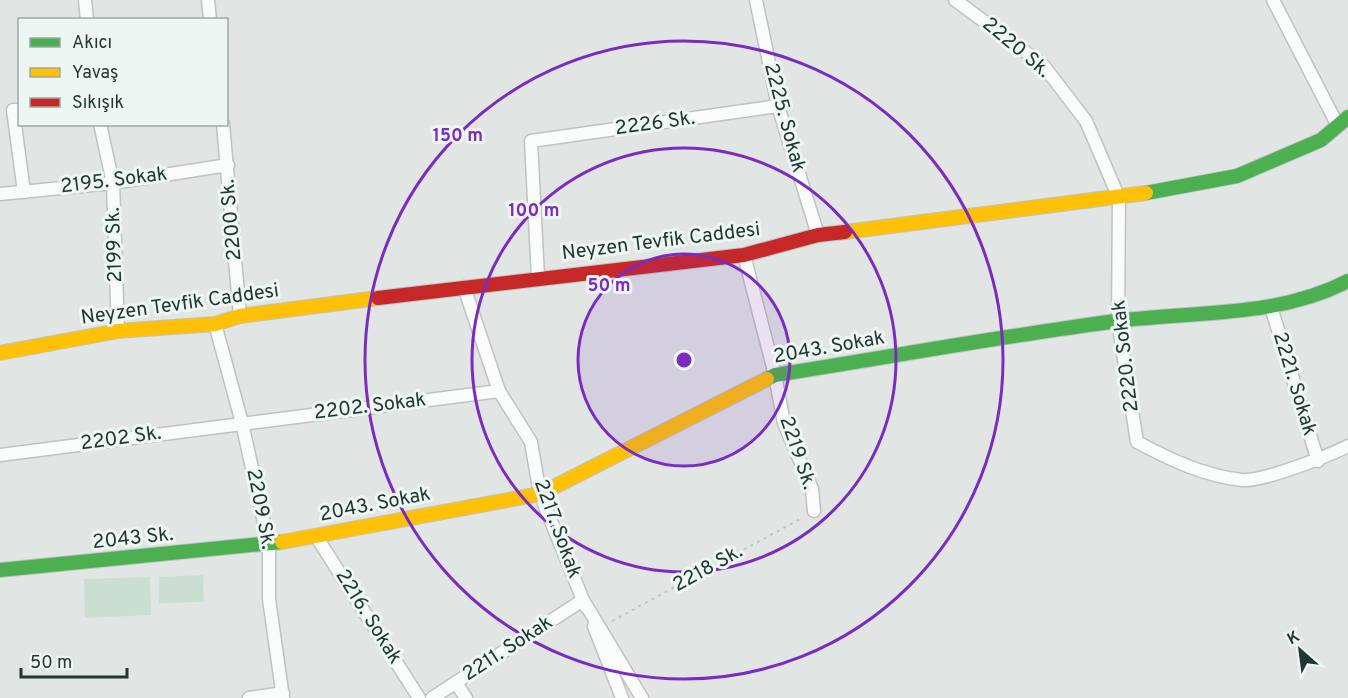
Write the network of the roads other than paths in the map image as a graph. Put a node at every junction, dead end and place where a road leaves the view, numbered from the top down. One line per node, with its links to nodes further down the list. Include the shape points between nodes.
1 (85, 0): 6 (street)
2 (208, 0): 7 (street)
3 (756, 0): 8 (street, 2225. Sokak)
4 (956, 0): 17 (street, 2220 Sk., via 1043,65 1086,121)
5 (1273, 0): 10 (street)
6 (87, 18)
7 (210, 18)
8 (778, 106): 18 (street, 2225. Sokak); 20 (street, 2226 Sk., via 531,141)
9 (16, 110): 15 (street)
10 (1343, 122): 17 (street, Neyzen Tevfik Caddesi, via 1321,140 1237,176)
11 (100, 126): 14 (street, 2199 Sk.)
12 (223, 126): 13 (street, 2200 Sk.)
13 (228, 165): 14 (street, 2195. Sokak); 24 (street, 2200 Sk.)
14 (113, 183): 15 (street, 2195. Sokak); 27 (street, 2199 Sk.)
15 (24, 192): 16 (street, 2195. Sokak)
16 (0, 194)
17 (1119, 198): 18 (street, Neyzen Tevfik Caddesi); 25 (street, 2220. Sokak)
18 (818, 236): 19 (street, Neyzen Tevfik Caddesi)
19 (744, 255): 20 (street, Neyzen Tevfik Caddesi); 29 (street, 2219 Sk.)
20 (538, 278): 22 (street, Neyzen Tevfik Caddesi)
21 (1348, 281): 23 (street, 2043. Sokak, via 1321,296)
22 (464, 287): 24 (street, Neyzen Tevfik Caddesi); 30 (street, 2217. Sokak)
23 (1271, 307): 25 (street, 2043. Sokak); 34 (street, 2221. Sokak)
24 (240, 316): 26 (street, Neyzen Tevfik Caddesi)
25 (1118, 321): 29 (street, 2043. Sokak); 34 (street, 2220. Sokak, via 1137,442 1177,464 1244,480)
26 (215, 324): 27 (street, Neyzen Tevfik Caddesi); 31 (street, 2209 Sk.)
27 (118, 331): 28 (street, Neyzen Tevfik Caddesi)
28 (0, 353)
29 (775, 375): 35 (street, 2043. Sokak); 36 (street, 2219 Sk., via 784,423 812,489)
30 (499, 391): 31 (street, 2202. Sokak); 35 (street, 2217. Sokak, via 531,442)
31 (242, 423): 33 (street, 2202 Sk.); 38 (street, 2209 Sk.)
32 (1348, 446): 34 (street)
33 (0, 455)
34 (1318, 460)
35 (540, 494): 37 (street, 2043. Sokak); 40 (street, 2217. Sokak)
36 (814, 511)
37 (316, 536): 38 (street, 2043. Sokak); 44 (street, 2216. Sokak)
38 (269, 544): 39 (street, 2043 Sk.); 42 (street, 2209 Sk., via 269,599)
39 (0, 570)
40 (583, 600): 41 (street, 2211. Sokak); 47 (street); 48 (street, 2217. Sokak)
41 (456, 683): 45 (street, 2211. Sokak); 46 (street)
42 (283, 696): 43 (street)
43 (249, 698)
44 (419, 698)
45 (432, 698)
46 (465, 698)
47 (622, 698)
48 (642, 698)

